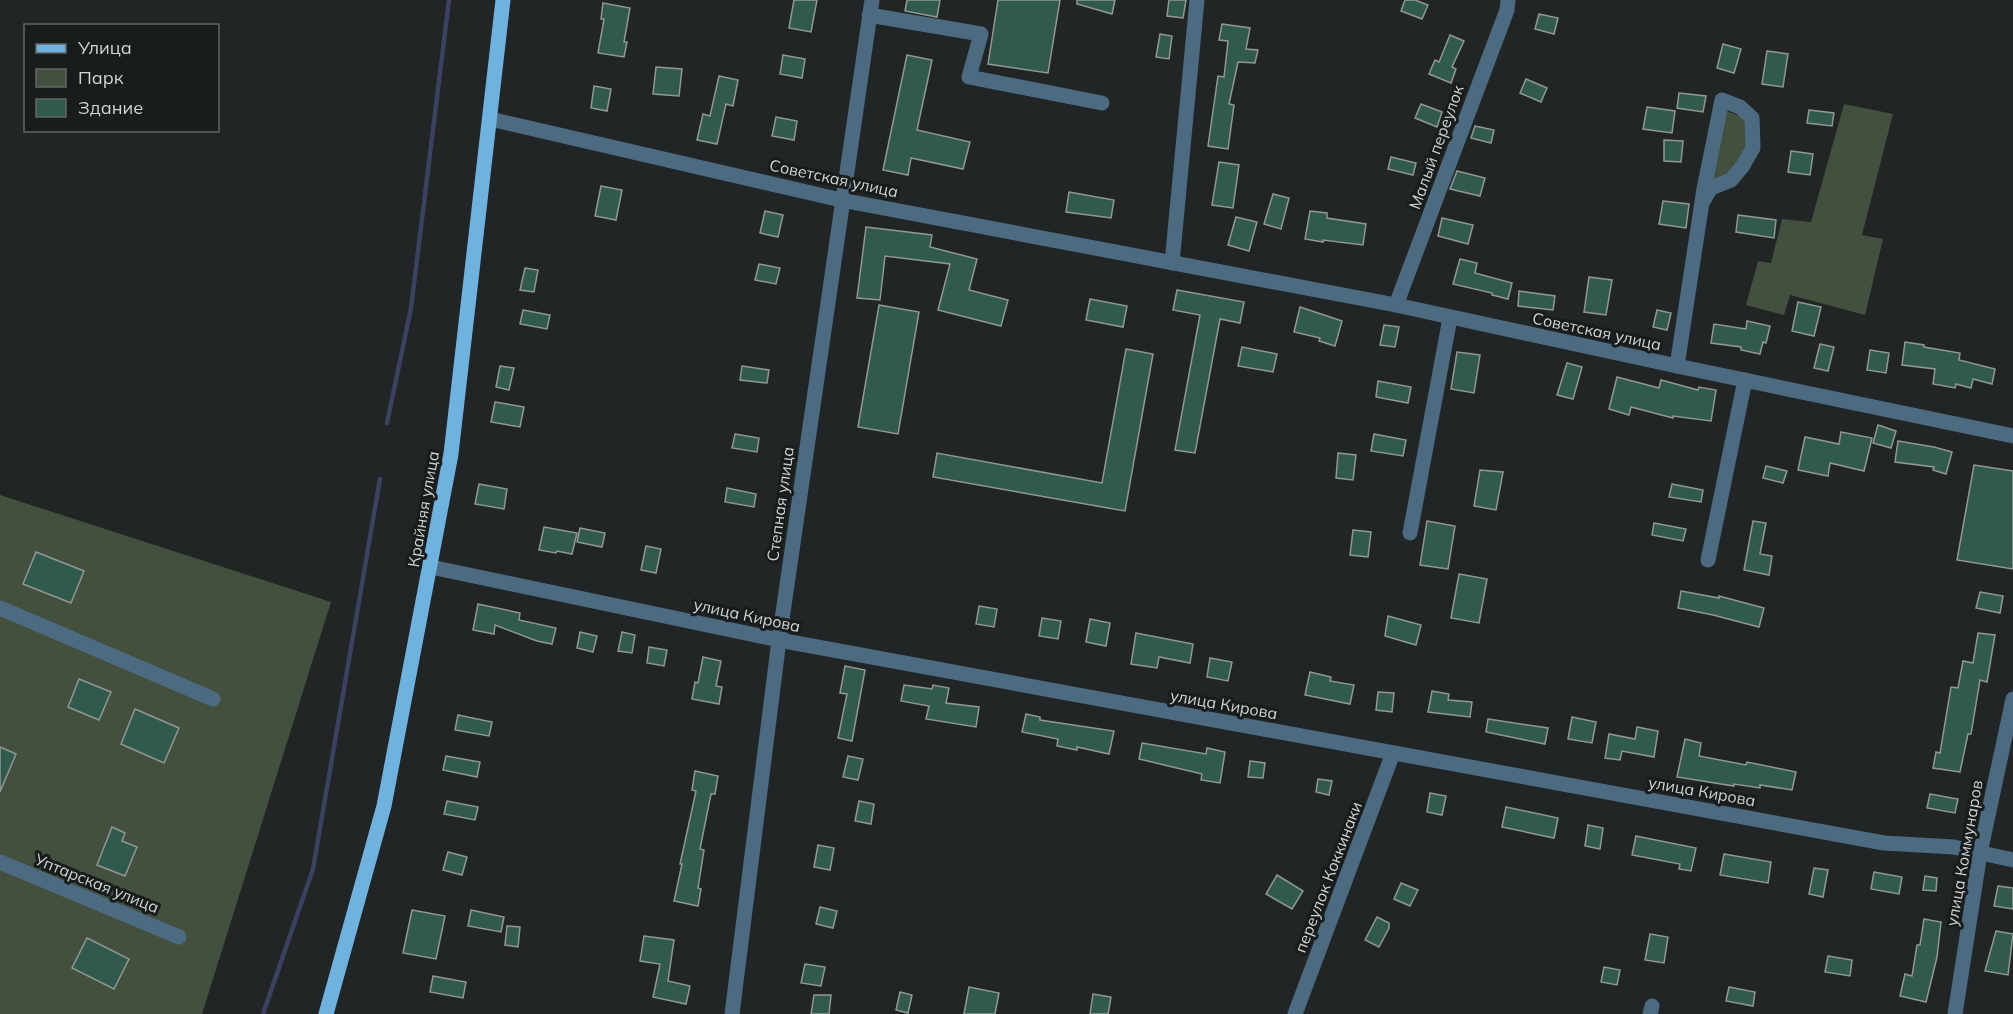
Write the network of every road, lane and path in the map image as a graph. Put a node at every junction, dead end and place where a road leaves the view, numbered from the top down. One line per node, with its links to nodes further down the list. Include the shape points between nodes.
1 (503, 0): 6 (main road, Крайняя улица)
2 (1197, 0): 9 (street)
3 (1509, 0): 10 (street, Малый переулок)
4 (871, 8): 5 (street, via 981,34 969,77); 7 (street, Степная улица)
5 (1102, 103)
6 (490, 119): 7 (street, Советская улица); 17 (main road, Крайняя улица, via 451,454)
7 (841, 200): 9 (street, Советская улица); 19 (street, Степная улица)
8 (1702, 203): 8 (street, via 1704,189 1722,100 1740,107 1752,118 1753,148 1731,180 1711,188); 12 (street)
9 (1172, 263): 10 (street, Советская улица)
10 (1396, 305): 11 (street, Советская улица)
11 (1450, 318): 12 (street, Советская улица); 15 (street)
12 (1677, 366): 13 (street, Советская улица)
13 (1745, 380): 14 (street, Советская улица); 16 (street)
14 (2013, 436)
15 (1410, 533)
16 (1708, 560)
17 (431, 567): 19 (street, улица Кирова); 27 (main road, Крайняя улица, via 384,806)
18 (0, 608): 20 (street)
19 (779, 640): 22 (street, улица Кирова); 28 (street, Степная улица)
20 (213, 699)
21 (2013, 699): 23 (street, улица Коммунаров)
22 (1394, 753): 23 (street, улица Кирова, via 1884,843 1954,847); 29 (street, переулок Коккинаки)
23 (1980, 853): 24 (street, улица Кирова); 30 (street, улица Коммунаров)
24 (2013, 860)
25 (0, 862): 26 (street, Уптарская улица)
26 (179, 937)
27 (326, 1014)
28 (732, 1014)
29 (1295, 1014)
30 (1955, 1014)

